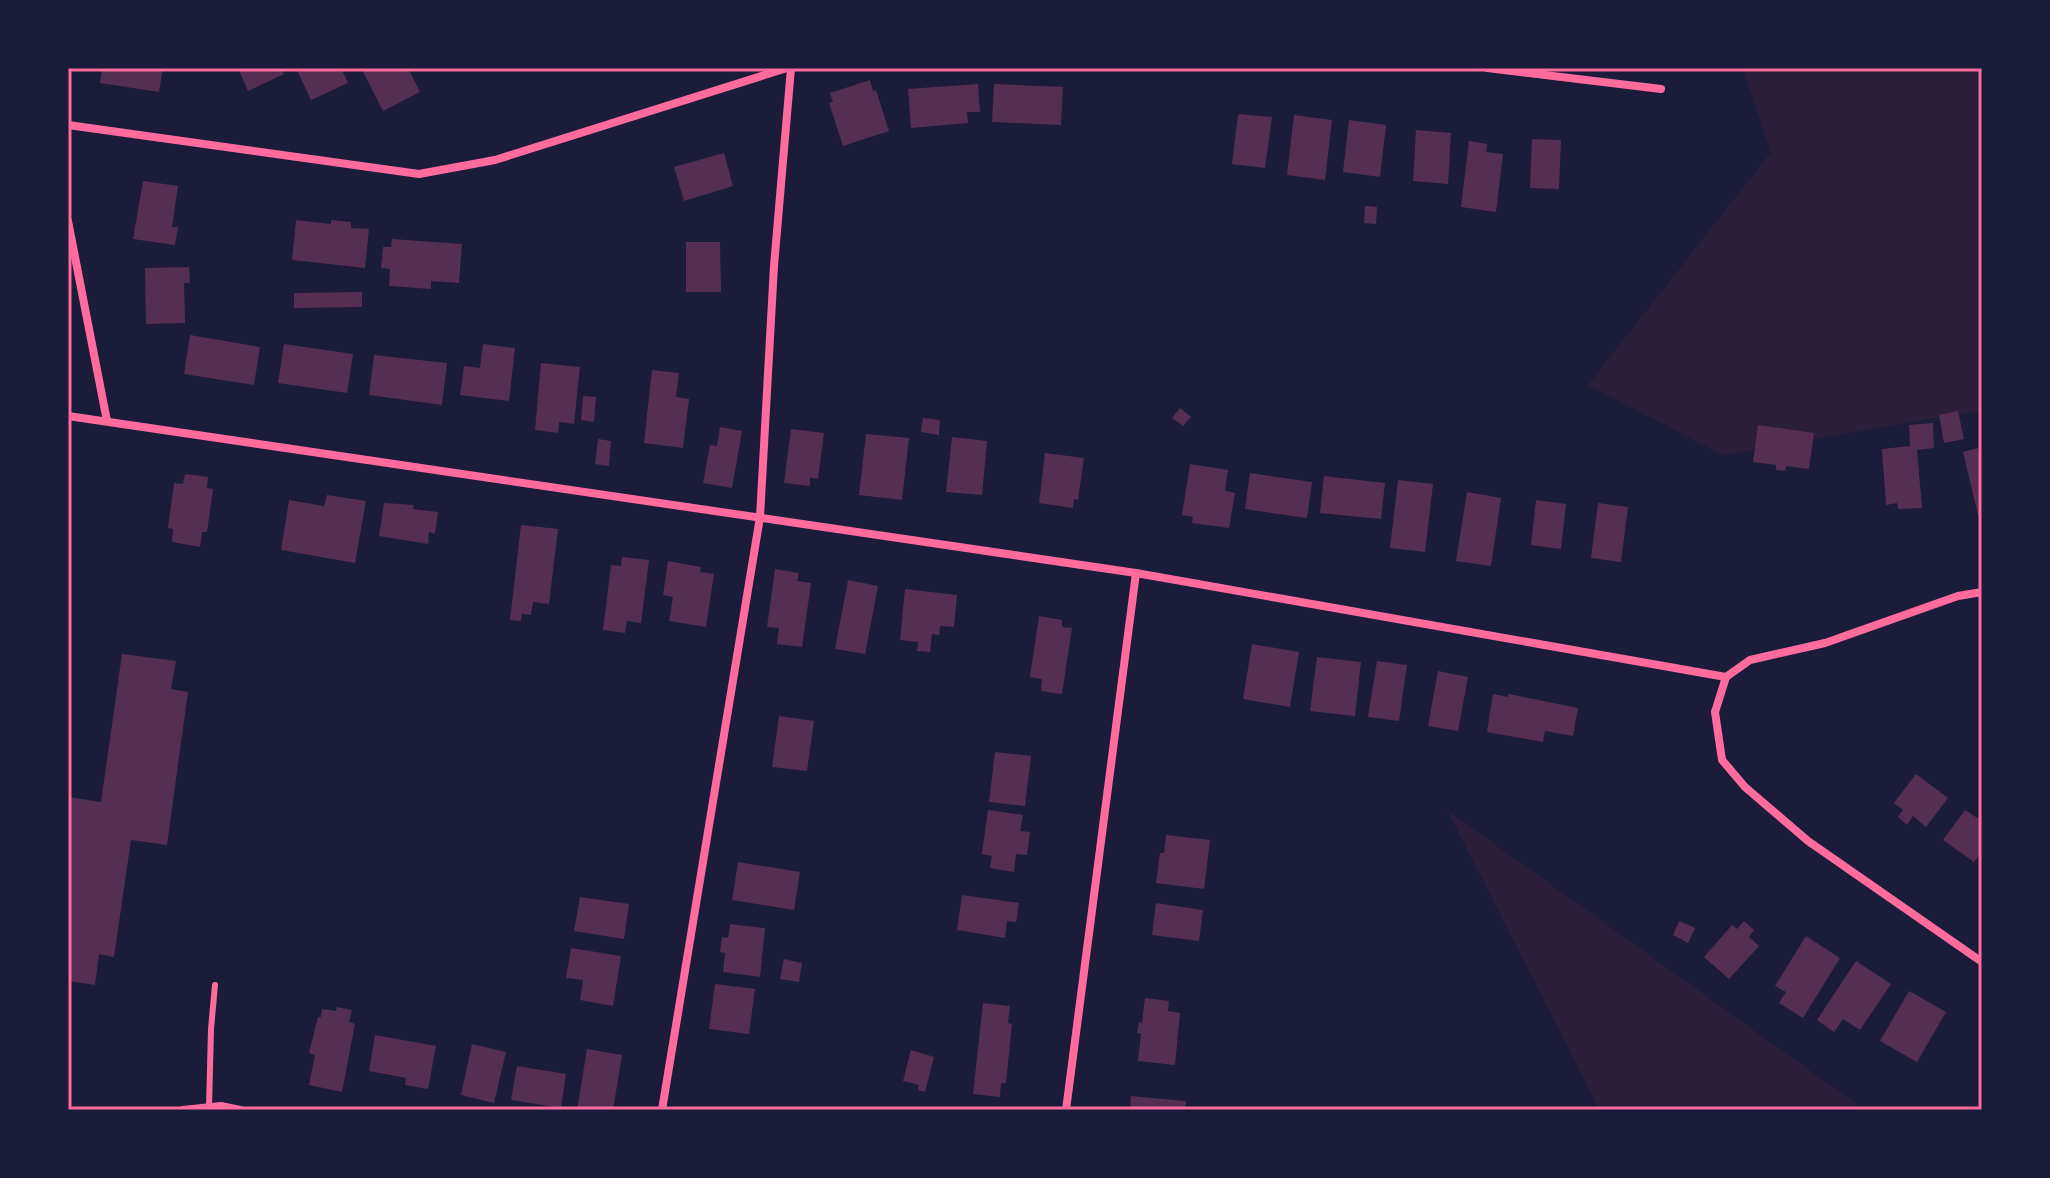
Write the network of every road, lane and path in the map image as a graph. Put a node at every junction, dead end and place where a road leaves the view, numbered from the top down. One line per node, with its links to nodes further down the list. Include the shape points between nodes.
1 (789, 68): 4 (street, via 495,160 419,174); 8 (street)
2 (1487, 68): 3 (street)
3 (1661, 89)
4 (68, 125)
5 (68, 221): 7 (street)
6 (68, 416): 7 (street)
7 (107, 421): 8 (street)
8 (760, 517): 9 (street); 17 (street)
9 (1136, 573): 11 (street); 18 (street)
10 (1982, 592): 11 (street, via 1825,643 1750,660)
11 (1726, 677): 12 (street, via 1715,712 1722,760 1745,787 1808,841)
12 (1982, 962)
13 (215, 985): 14 (lane)
14 (209, 1107): 15 (street); 16 (street)
15 (183, 1110)
16 (240, 1110)
17 (662, 1110)
18 (1066, 1110)

